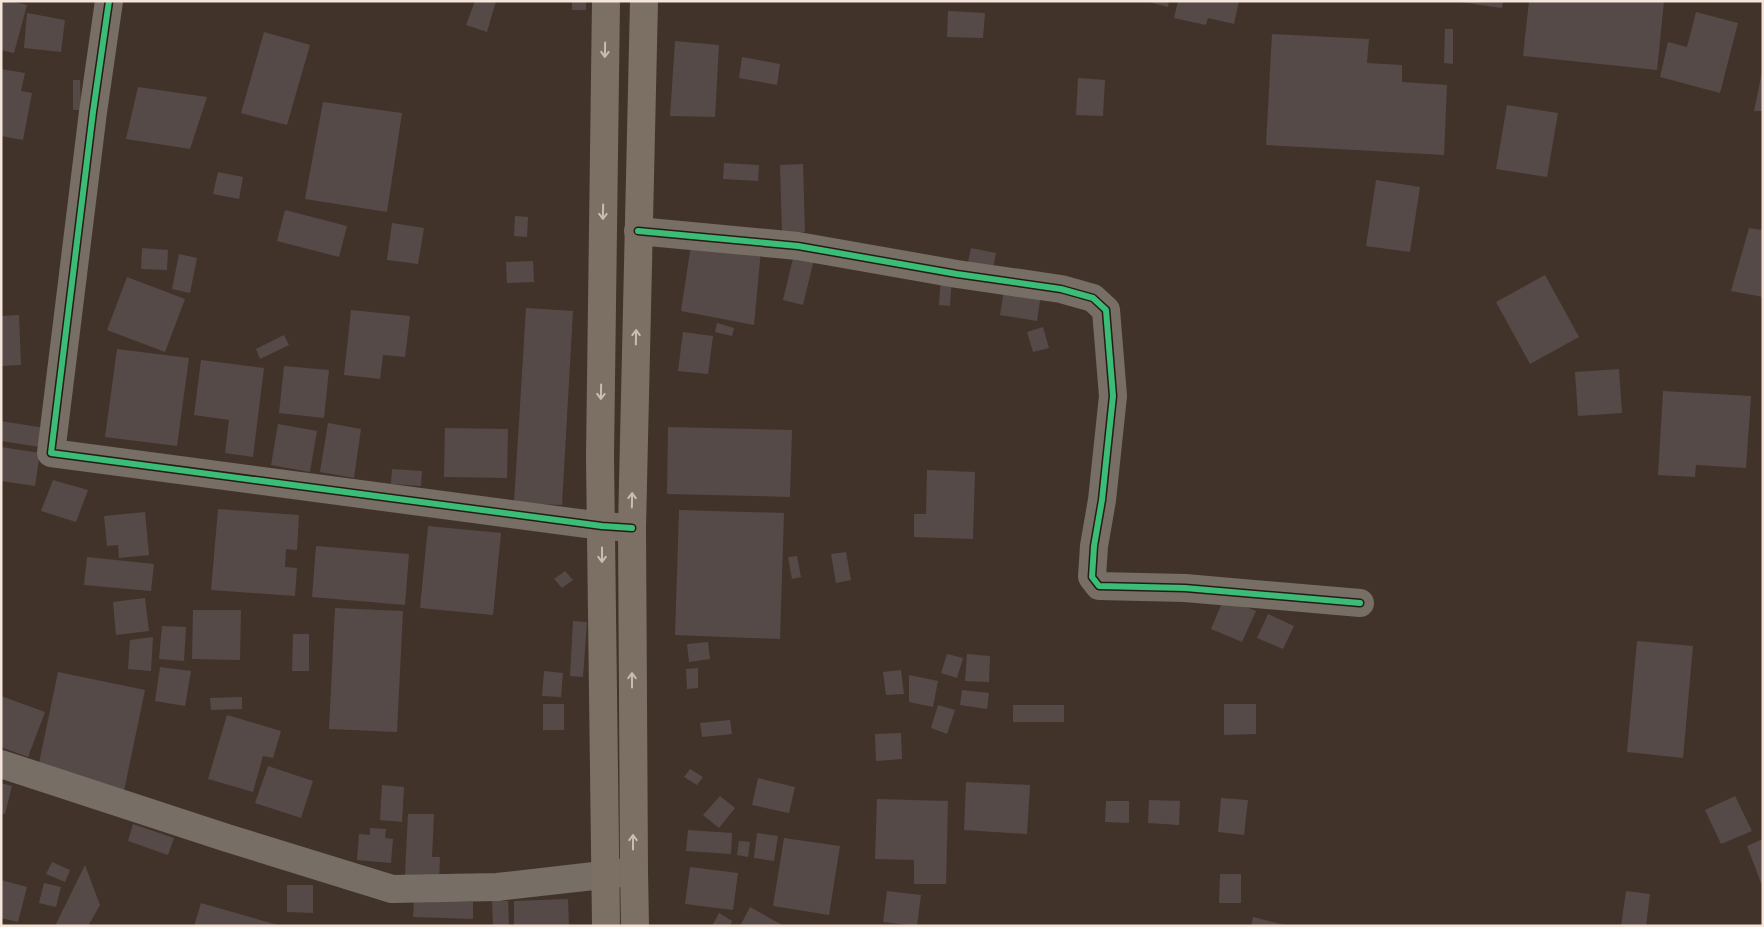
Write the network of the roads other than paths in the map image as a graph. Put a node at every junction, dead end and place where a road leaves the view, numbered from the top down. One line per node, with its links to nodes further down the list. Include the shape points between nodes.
1 (109, 1): 5 (street, via 50,452)
2 (606, 1): 5 (main road, one-way to 5, via 600,457)
3 (644, 1): 4 (main road)
4 (638, 231): 6 (main road, one-way to 4); 7 (street, via 798,246 1061,289 1093,298 1106,310 1113,396 1093,561 1092,577 1098,586 1185,588)
5 (602, 526): 6 (street); 10 (main road, one-way to 10)
6 (632, 528): 9 (main road, one-way to 6)
7 (1360, 603)
8 (1, 764): 10 (street, via 392,889 497,887)
9 (634, 871): 10 (street); 12 (main road)
10 (604, 875): 11 (main road)
11 (606, 926)
12 (636, 926)

